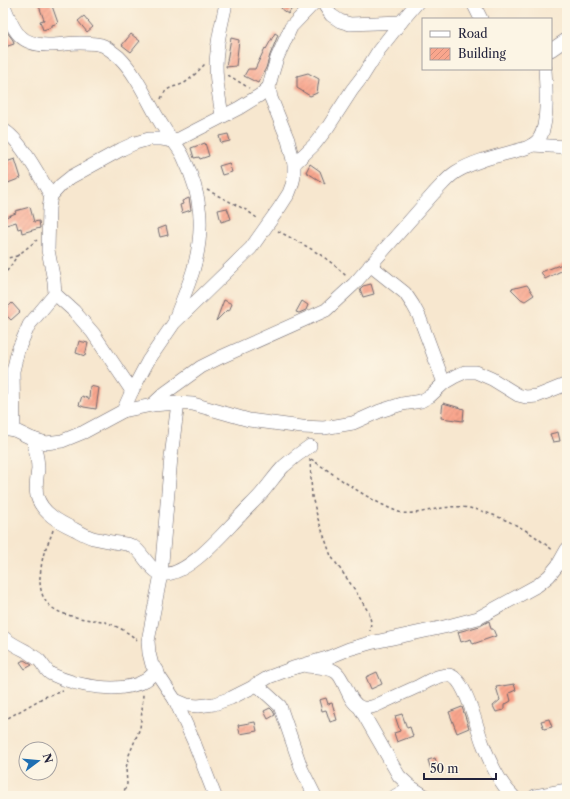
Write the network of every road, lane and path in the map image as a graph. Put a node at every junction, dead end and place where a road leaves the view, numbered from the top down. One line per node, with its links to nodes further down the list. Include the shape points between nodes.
1 (3, 3): 14 (street, via 12,27 22,38 35,45 86,43 104,46 114,53 137,79)
2 (226, 3): 11 (street)
3 (314, 3): 13 (street, via 291,27)
4 (323, 3): 8 (street, via 331,15 350,24)
5 (417, 3): 8 (street)
6 (473, 3): 7 (street)
7 (480, 18)
8 (401, 22): 20 (street, via 379,50 328,127)
9 (567, 39): 10 (street)
10 (552, 49)
11 (216, 62): 13 (path, via 219,69 227,75); 14 (path, via 211,58 190,80 170,88 163,94); 15 (street)
12 (545, 70): 18 (street, via 544,124 540,138)
13 (265, 91): 15 (street); 20 (street, via 288,140)
14 (154, 112): 17 (street)
15 (222, 116): 17 (street)
16 (3, 130): 22 (street, via 12,136 22,149)
17 (173, 141): 21 (street); 22 (street, via 149,139 135,143 71,177)
18 (532, 145): 19 (street); 27 (street, via 482,160 455,173)
19 (567, 147)
20 (294, 164): 23 (street, via 294,177 289,193)
21 (194, 184): 23 (path, via 246,210); 31 (street, via 201,223 199,245 193,271)
22 (51, 196): 24 (street)
23 (267, 225): 29 (path, via 323,256); 31 (street, via 251,248)
24 (48, 230): 25 (path); 30 (street, via 48,250)
25 (17, 256): 26 (path); 28 (path)
26 (3, 259)
27 (370, 265): 29 (street); 32 (street, via 405,293 420,316)
28 (3, 276)
29 (354, 284): 36 (street, via 326,310 201,367)
30 (55, 294): 34 (street, via 93,333); 38 (street, via 29,325 18,350)
31 (174, 323): 34 (street)
32 (444, 383): 33 (street, via 465,372 476,372 526,397 537,396); 35 (street, via 421,401 402,404 353,423 324,428 249,420 194,404)
33 (567, 384)
34 (132, 391): 37 (street)
35 (178, 403): 36 (street); 43 (street)
36 (152, 405): 37 (street)
37 (123, 411): 39 (street, via 62,441 46,443)
38 (8, 429): 39 (street)
39 (33, 439): 41 (street, via 38,459 37,496 46,512)
40 (310, 446): 43 (street, via 283,467 259,496 197,558 179,570)
41 (56, 520): 43 (street, via 91,537 134,547 156,572); 46 (path, via 43,557 40,578 45,600 53,609 62,613 100,621 130,633)
42 (565, 554): 45 (street, via 549,576 478,618); 45 (path, via 529,532 484,511 452,506 411,513 398,512 352,488 310,458 312,497 318,519 331,556 369,613)
43 (161, 574): 46 (street, via 148,641)
44 (3, 637): 50 (street, via 38,660 49,673)
45 (370, 643): 47 (street)
46 (149, 653): 48 (street, via 152,665)
47 (303, 665): 51 (street); 53 (street, via 337,673)
48 (157, 670): 49 (street); 52 (street)
49 (147, 679): 50 (street, via 125,687); 57 (path, via 142,692 140,728 129,755 126,768 127,784)
50 (82, 684): 54 (path, via 44,697)
51 (256, 684): 52 (street, via 231,698 205,706 187,705); 59 (street, via 280,706 302,770)
52 (175, 700): 58 (street)
53 (360, 708): 55 (street, via 399,776); 62 (street, via 375,706 432,679 451,676 462,686 488,756)
54 (3, 721)
55 (411, 787): 60 (street); 61 (street)
56 (567, 791): 63 (street); 64 (street)
57 (122, 796)
58 (214, 796)
59 (315, 796)
60 (395, 796)
61 (426, 796)
62 (513, 796)
63 (535, 796)
64 (562, 796)

